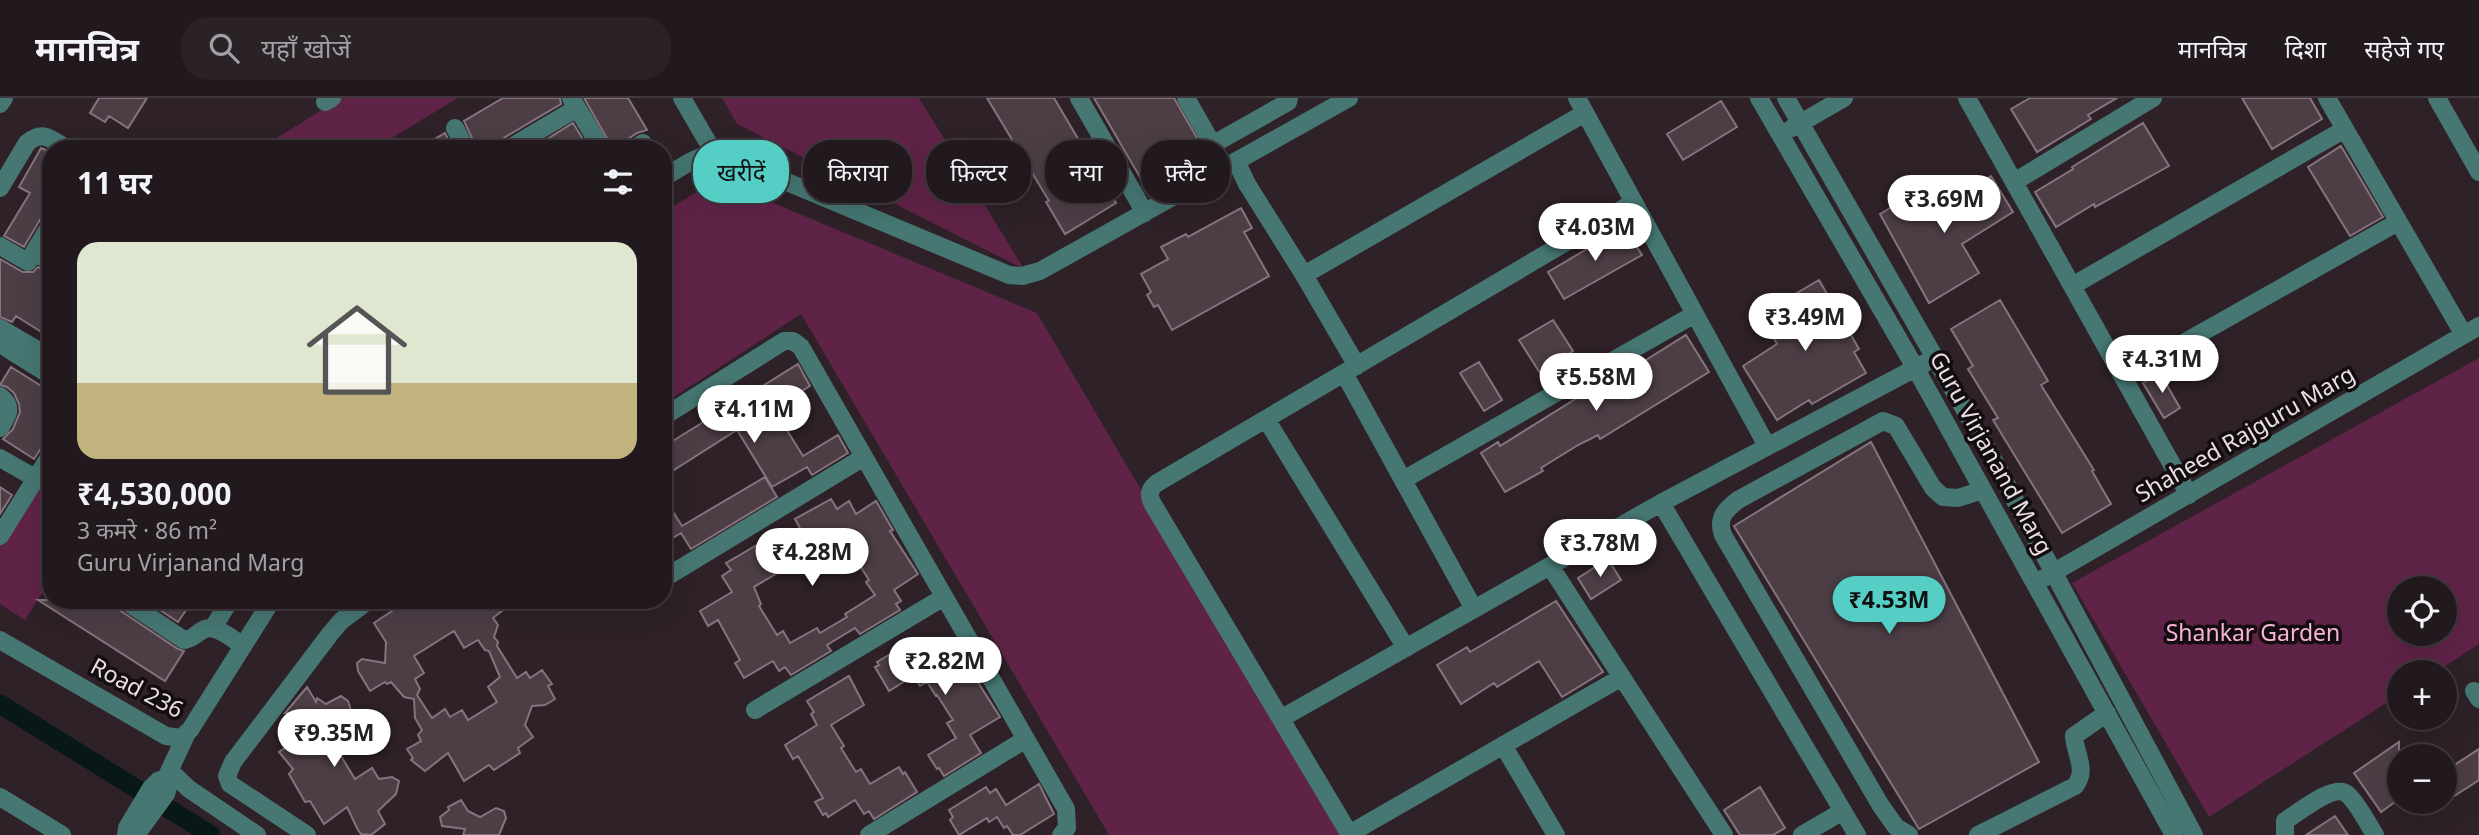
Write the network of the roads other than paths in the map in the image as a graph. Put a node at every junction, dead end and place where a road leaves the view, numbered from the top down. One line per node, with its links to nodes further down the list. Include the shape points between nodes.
1 (4, 98): 15 (street)
2 (682, 98): 25 (street)
3 (1079, 98): 34 (street)
4 (1186, 98): 5 (street, via 1213,142)
5 (1289, 98)
6 (1349, 98): 26 (street)
7 (1759, 98): 20 (street, Guru Virjanand Marg)
8 (1786, 98): 17 (street, Guru Virjanand Marg)
9 (1843, 98): 17 (street)
10 (1967, 98): 31 (street)
11 (2153, 98): 31 (street)
12 (2327, 98): 19 (street)
13 (2437, 98): 28 (street)
14 (574, 103): 23 (street); 24 (street)
15 (0, 104)
16 (1581, 105): 33 (street); 40 (street)
17 (1800, 123): 20 (street); 47 (street, Guru Virjanand Marg)
18 (455, 128): 22 (street)
19 (2345, 129): 35 (street); 41 (street)
20 (1780, 135): 49 (street, Guru Virjanand Marg)
21 (52, 140): 32 (street, via 39,135 27,143)
22 (461, 140)
23 (521, 140)
24 (597, 140)
25 (706, 140)
26 (1236, 161): 34 (street); 40 (street)
27 (693, 163): 29 (street)
28 (2479, 172)
29 (672, 174)
30 (789, 182): 34 (street, via 1016,276 1040,271)
31 (2014, 182): 41 (street)
32 (0, 188)
33 (1634, 202): 42 (street); 48 (street)
34 (1145, 213)
35 (2398, 222): 44 (street); 51 (street)
36 (42, 240): 38 (street)
37 (0, 246): 38 (street, via 24,261)
38 (35, 252): 39 (street)
39 (42, 256)
40 (1304, 275): 48 (street)
41 (2072, 286): 51 (street)
42 (1695, 314): 56 (street); 61 (street)
43 (0, 328): 46 (street)
44 (2471, 330): 63 (street, Shaheed Rajguru Marg)
45 (2, 349): 50 (street)
46 (42, 353)
47 (1935, 357): 49 (street); 67 (street, Guru Virjanand Marg)
48 (1350, 369): 54 (street); 61 (street)
49 (1916, 369): 56 (street); 62 (street, Guru Virjanand Marg)
50 (42, 371)
51 (2123, 377): 63 (street)
52 (0, 396): 55 (street, via 10,407)
53 (672, 412): 57 (street, via 789,340 801,347)
54 (1266, 419): 79 (street); 83 (street, via 1157,483 1149,493)
55 (0, 428)
56 (1767, 446): 64 (street)
57 (864, 457): 68 (street); 70 (street)
58 (0, 458): 60 (street)
59 (42, 468): 60 (street)
60 (35, 478): 65 (street)
61 (1403, 480): 75 (street)
62 (1983, 490): 69 (street, Guru Virjanand Marg); 101 (street, via 1958,498 1943,497 1896,426 1883,421 1738,500 1721,517 1723,535 1874,795 1896,827)
63 (2189, 495): 67 (street, Shaheed Rajguru Marg)
64 (1661, 503): 66 (street); 89 (street)
65 (0, 536)
66 (1550, 566): 75 (street); 80 (street)
67 (2054, 573): 69 (street, Shaheed Rajguru Marg); 104 (street, Guru Virjanand Marg)
68 (672, 574)
69 (2035, 583): 82 (street, Guru Virjanand Marg)
70 (944, 597): 81 (street); 85 (street)
71 (138, 609): 76 (street, via 184,640)
72 (224, 609): 76 (street)
73 (266, 609): 78 (street, Road 236)
74 (357, 609): 94 (street, via 330,634 227,776 230,784)
75 (1474, 609): 79 (street)
76 (213, 628): 78 (street)
77 (0, 640): 84 (street, Road 236, via 166,736)
78 (243, 646): 84 (street, Road 236)
79 (1406, 648): 83 (street)
80 (1622, 677): 86 (street); 98 (street)
81 (755, 710)
82 (2107, 713): 102 (street, via 2074,736 2082,770 2075,786); 103 (street, Guru Virjanand Marg)
83 (1282, 718): 91 (street)
84 (186, 735): 87 (street)
85 (1026, 739): 95 (street); 96 (street, via 1066,808 1067,828)
86 (1503, 745): 91 (street); 97 (street)
87 (162, 784): 90 (street); 93 (street, via 189,789)
88 (0, 797): 92 (street)
89 (1843, 811): 99 (street); 100 (street)
90 (132, 833)
91 (1349, 834)
92 (62, 835)
93 (257, 835)
94 (307, 835)
95 (869, 835)
96 (1061, 835)
97 (1556, 835)
98 (1724, 835)
99 (1802, 835)
100 (1857, 835)
101 (1909, 835)
102 (1978, 835)
103 (2175, 835)
104 (2194, 835)
105 (2285, 835): 106 (street, via 2285,821 2339,790 2348,794)
106 (2375, 835)

